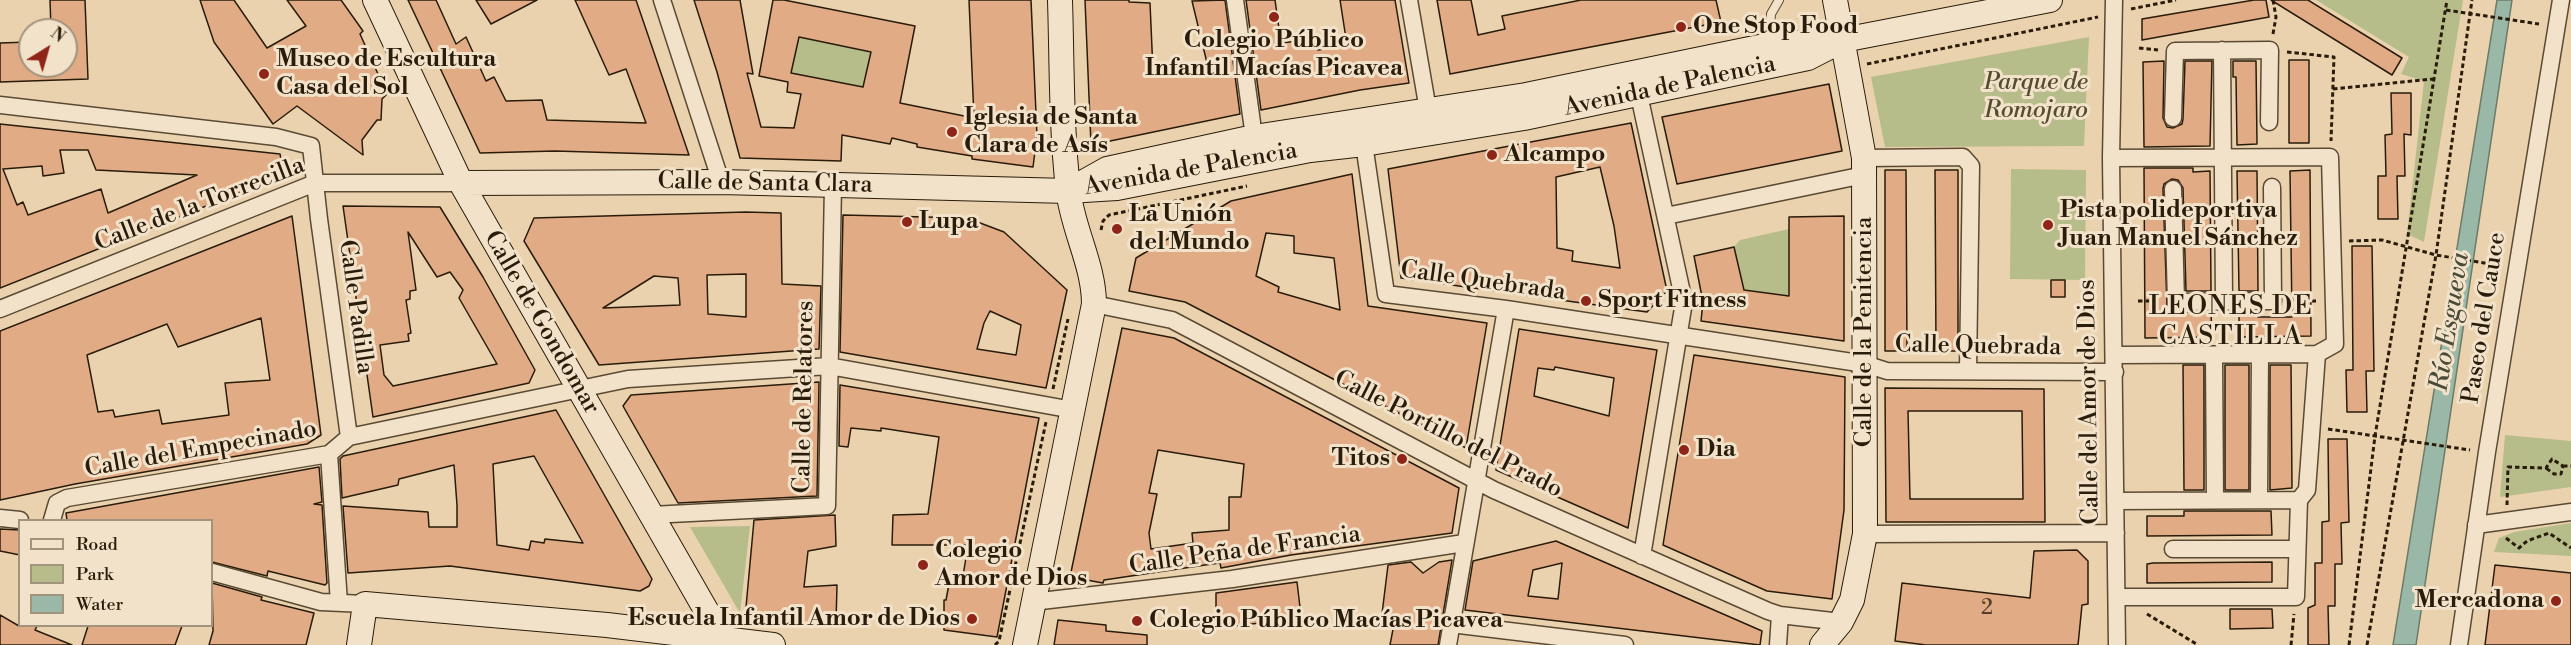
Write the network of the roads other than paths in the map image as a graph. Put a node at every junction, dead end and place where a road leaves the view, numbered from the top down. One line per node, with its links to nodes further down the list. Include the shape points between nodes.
1 (375, 0): 27 (main road, Calle de Gondomar)
2 (662, 0): 25 (street)
3 (1059, 0): 31 (main road)
4 (1235, 0): 20 (street)
5 (1409, 0): 17 (street)
6 (1779, 0): 13 (lane, via 1771,14)
7 (1834, 0): 12 (main road, Calle de la Penitencia)
8 (2050, 0): 11 (main road, Avenida de Palencia)
9 (2561, 0): 60 (street, Paseo del Cauce)
10 (2120, 5): 22 (street, Calle del Amor de Dios)
11 (1987, 6): 12 (main road, Avenida de Palencia)
12 (1843, 40): 13 (main road, Avenida de Palencia); 15 (main road, Avenida de Palencia, via 1808,58); 24 (main road, Calle de la Penitencia)
13 (1769, 45): 17 (main road, Avenida de Palencia, via 1526,95)
14 (2222, 50): 18 (street, via 2175,51); 19 (street, via 2270,50); 23 (street)
15 (1639, 94): 21 (main road, Avenida de Palencia, via 1524,118); 32 (street)
16 (0, 105): 26 (street, Calle Padilla, via 276,137 311,146)
17 (1428, 110): 20 (main road, Avenida de Palencia)
18 (2173, 118)
19 (2269, 122)
20 (1254, 137): 31 (main road, Avenida de Palencia, via 1107,169)
21 (1364, 144): 31 (main road, Avenida de Palencia, via 1310,150 1117,188); 36 (street, Calle Quebrada, via 1386,294)
22 (2111, 158): 23 (street); 41 (street, Calle del Amor de Dios)
23 (2223, 158): 33 (street); 40 (street, via 2330,157 2335,344)
24 (1864, 167): 32 (street); 42 (main road, Calle de la Penitencia); 44 (street, via 1963,157 1971,166)
25 (721, 182): 27 (main road, Calle de Santa Clara); 28 (main road, Calle de Santa Clara)
26 (315, 183): 27 (street, Calle de la Torrecilla); 35 (street, Calle de la Torrecilla); 48 (street, Calle Padilla)
27 (461, 183): 46 (main road, Calle de Gondomar)
28 (833, 185): 31 (main road, Calle de Santa Clara); 43 (street, Calle de Relatores)
29 (2272, 187): 33 (street, via 2273,301)
30 (2173, 189): 33 (street, via 2176,302)
31 (1068, 191): 34 (main road, via 1094,284)
32 (1666, 216): 37 (street, via 1684,302)
33 (2224, 301)
34 (1094, 304): 47 (main road); 50 (street, Calle Portillo del Prado, via 1172,320)
35 (0, 309)
36 (1506, 309): 37 (street, Calle Quebrada); 50 (street)
37 (1679, 336): 42 (street, Calle Quebrada); 66 (street)
38 (2214, 354): 39 (street); 41 (street); 51 (street)
39 (2260, 354): 40 (street); 52 (street)
40 (2316, 354): 53 (street, via 2307,490)
41 (2115, 355): 45 (street, Calle del Amor de Dios)
42 (1865, 364): 44 (street, Calle Quebrada, via 1887,370); 62 (main road, Calle de la Penitencia)
43 (830, 366): 46 (street, Calle del Empecinado, via 628,379); 47 (street, Calle del Empecinado); 56 (street, Calle de Relatores, via 827,506)
44 (1968, 371): 45 (street, Calle Quebrada)
45 (2115, 372): 54 (street, Calle del Amor de Dios)
46 (580, 390): 48 (street, Calle del Empecinado); 56 (main road, Calle de Gondomar)
47 (1073, 410): 69 (main road)
48 (349, 437): 49 (street, Calle del Empecinado)
49 (329, 454): 58 (street, Calle del Empecinado, via 67,498 57,503); 70 (street)
50 (1476, 479): 63 (street); 66 (street, Calle Portillo del Prado)
51 (2215, 499): 52 (street); 54 (street)
52 (2259, 499): 53 (street)
53 (2299, 500): 65 (street)
54 (2115, 501): 61 (street, Calle del Amor de Dios)
55 (2571, 512): 60 (street)
56 (651, 515): 75 (main road, Calle de Gondomar)
57 (0, 518): 59 (street)
58 (52, 519)
59 (18, 520)
60 (2476, 525): 84 (street, Paseo del Cauce)
61 (2116, 533): 62 (street); 68 (street, Calle del Amor de Dios)
62 (1865, 534): 73 (main road, Calle de la Penitencia, via 1852,600)
63 (1464, 543): 69 (street, Calle Peña de Francia, via 1232,579); 74 (street)
64 (2173, 549): 65 (street)
65 (2297, 549): 68 (street, via 2296,597)
66 (1642, 556): 72 (street, Calle Portillo del Prado)
67 (213, 572): 70 (street, via 321,602)
68 (2117, 597): 83 (street, Calle del Amor de Dios)
69 (1032, 602): 78 (main road)
70 (339, 603): 71 (street)
71 (365, 604): 75 (main road); 76 (main road)
72 (1780, 615): 73 (street, Calle Portillo del Prado); 81 (street)
73 (1841, 622): 82 (main road, Calle de la Penitencia)
74 (1451, 624): 79 (street); 80 (street)
75 (722, 638): 77 (main road)
76 (359, 645)
77 (773, 645)
78 (1025, 645)
79 (1448, 645)
80 (1625, 645)
81 (1778, 645)
82 (1822, 645)
83 (2117, 645)
84 (2459, 645)

